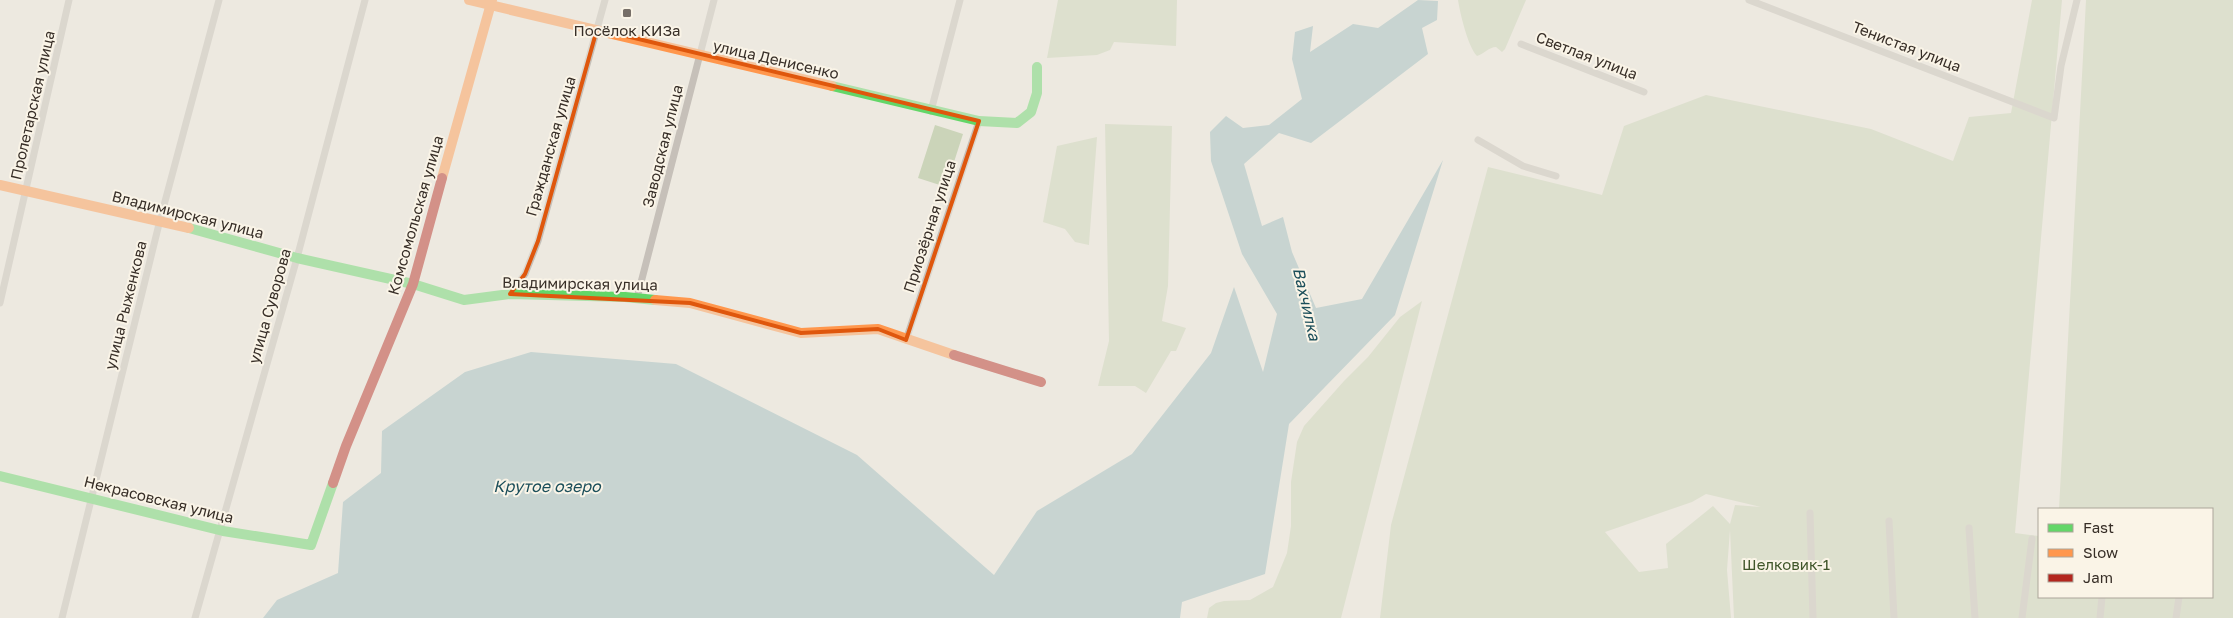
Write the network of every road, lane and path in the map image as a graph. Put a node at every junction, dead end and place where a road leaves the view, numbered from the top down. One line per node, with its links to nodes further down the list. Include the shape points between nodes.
1 (69, 0): 21 (street, Пролетарская улица)
2 (219, 0): 22 (street, улица Рыженкова)
3 (365, 0): 23 (street, улица Суворова)
4 (468, 0): 10 (street, улица Денисенко)
5 (605, 0): 11 (street, Гражданская улица)
6 (714, 0): 13 (street, Заводская улица)
7 (960, 0): 16 (street)
8 (1749, 0): 9 (street, Тенистая улица, via 2054,118 2061,66)
9 (2077, 0)
10 (491, 3): 11 (street, улица Денисенко); 24 (street, Комсомольская улица)
11 (597, 29): 13 (street, улица Денисенко); 25 (street, Гражданская улица, via 538,242 525,274)
12 (1520, 44): 15 (street, Светлая улица)
13 (699, 56): 16 (street, улица Денисенко); 26 (street, Заводская улица)
14 (1038, 68): 17 (street, улица Денисенко, via 1037,93 1031,112 1017,122)
15 (1644, 92)
16 (931, 111): 17 (street, улица Денисенко)
17 (979, 121): 28 (street, Приозёрная улица)
18 (1478, 140): 19 (street, via 1522,166)
19 (1556, 176)
20 (0, 185): 21 (street, Владимирская улица)
21 (26, 191): 22 (street, Владимирская улица); 27 (street, Пролетарская улица)
22 (160, 220): 23 (street, Владимирская улица); 31 (street, улица Рыженкова)
23 (297, 258): 24 (street, Владимирская улица); 35 (street, улица Суворова)
24 (413, 284): 25 (street, Владимирская улица, via 464,300); 37 (street, Комсомольская улица, via 346,446)
25 (510, 294): 26 (street, Владимирская улица)
26 (637, 298): 28 (street, Владимирская улица, via 690,303 801,333 878,329)
27 (0, 303)
28 (906, 340): 29 (street, Владимирская улица)
29 (1041, 382)
30 (0, 476): 31 (street, Некрасовская улица)
31 (92, 497): 35 (street, Некрасовская улица); 40 (street, улица Рыженкова)
32 (1810, 513): 42 (street)
33 (1889, 520): 43 (street)
34 (1969, 528): 44 (street)
35 (220, 530): 37 (street, Некрасовская улица); 41 (street, улица Суворова)
36 (2032, 539): 45 (street)
37 (311, 545)
38 (2102, 598): 46 (street)
39 (2178, 598): 47 (street)
40 (62, 618)
41 (195, 618)
42 (1813, 618)
43 (1894, 618)
44 (1975, 618)
45 (2022, 618)
46 (2100, 618)
47 (2176, 618)

